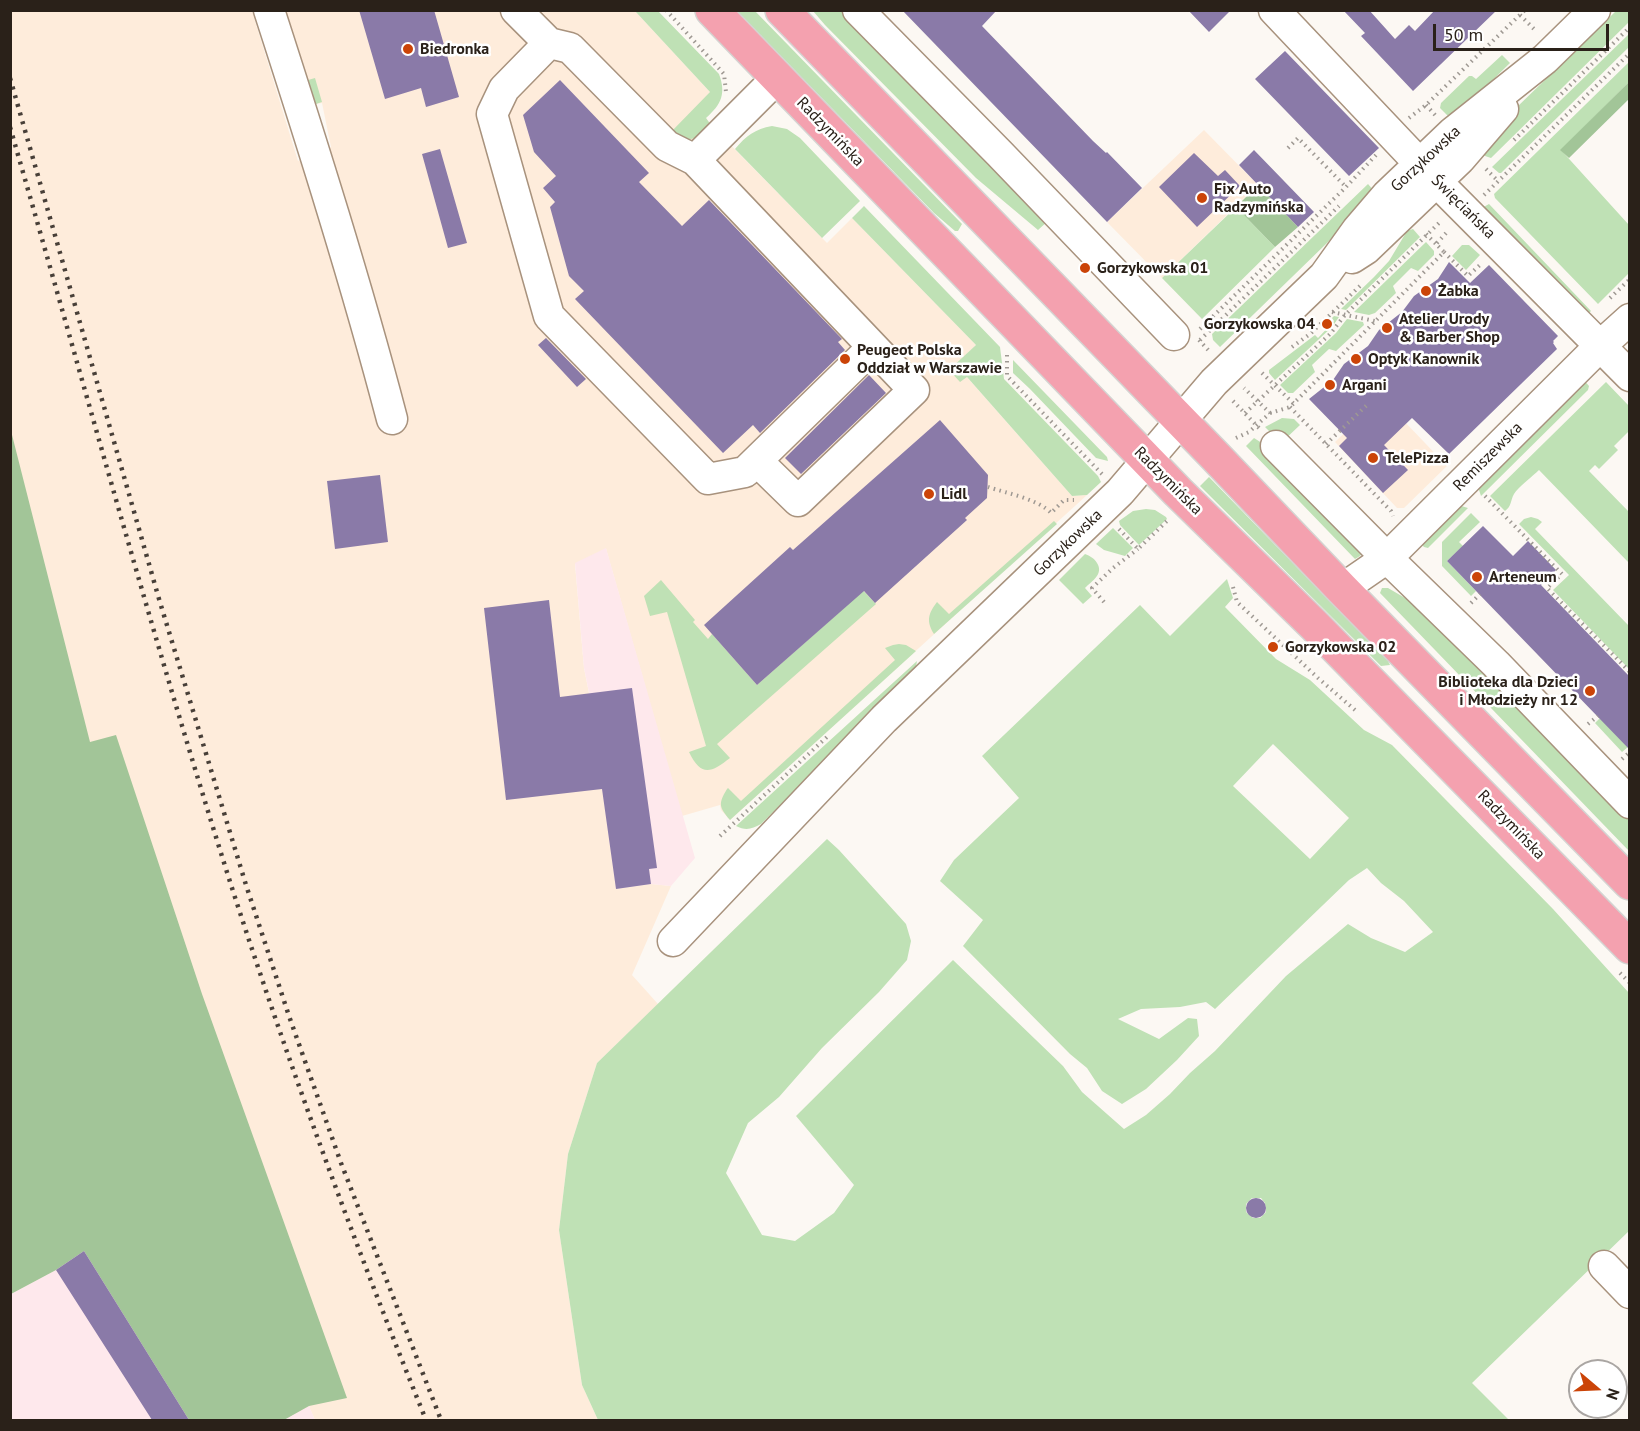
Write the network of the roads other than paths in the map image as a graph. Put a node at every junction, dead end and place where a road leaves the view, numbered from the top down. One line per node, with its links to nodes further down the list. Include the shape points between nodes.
1 (269, 10): 17 (street)
2 (516, 10): 8 (street)
3 (712, 10): 9 (main road, Radzymińska)
4 (782, 10): 18 (main road)
5 (858, 10): 13 (street)
6 (1274, 10): 11 (street, Święciańska)
7 (1595, 10): 11 (street, Gorzykowska, via 1543,47 1452,133)
8 (549, 44): 10 (street, via 570,48 668,146); 20 (street, via 504,89 492,114 549,316 708,479 745,472)
9 (777, 78): 10 (street); 21 (main road, Radzymińska)
10 (695, 160): 15 (street)
11 (1428, 172): 14 (street, Święciańska); 18 (street, Gorzykowska, via 1387,195 1323,276 1214,382)
12 (1629, 318): 14 (street, Remiszewska)
13 (1189, 341)
14 (1600, 346): 16 (street, Święciańska); 22 (street, Remiszewska)
15 (873, 347): 20 (street); 20 (street, via 914,390 798,501)
16 (1629, 376)
17 (392, 419)
18 (1181, 422): 21 (street, Gorzykowska); 23 (main road)
19 (1276, 446): 22 (street)
20 (757, 461)
21 (1148, 461): 25 (main road, Radzymińska); 28 (street, Gorzykowska, via 1105,508 884,719)
22 (1387, 558): 23 (street, Remiszewska); 26 (street, via 1496,664)
23 (1342, 589): 24 (main road)
24 (1414, 663): 25 (main road); 27 (main road)
25 (1382, 694): 29 (main road, Radzymińska)
26 (1629, 803)
27 (1629, 883)
28 (673, 941)
29 (1629, 947)
30 (1604, 1266): 31 (street)
31 (1629, 1293)

